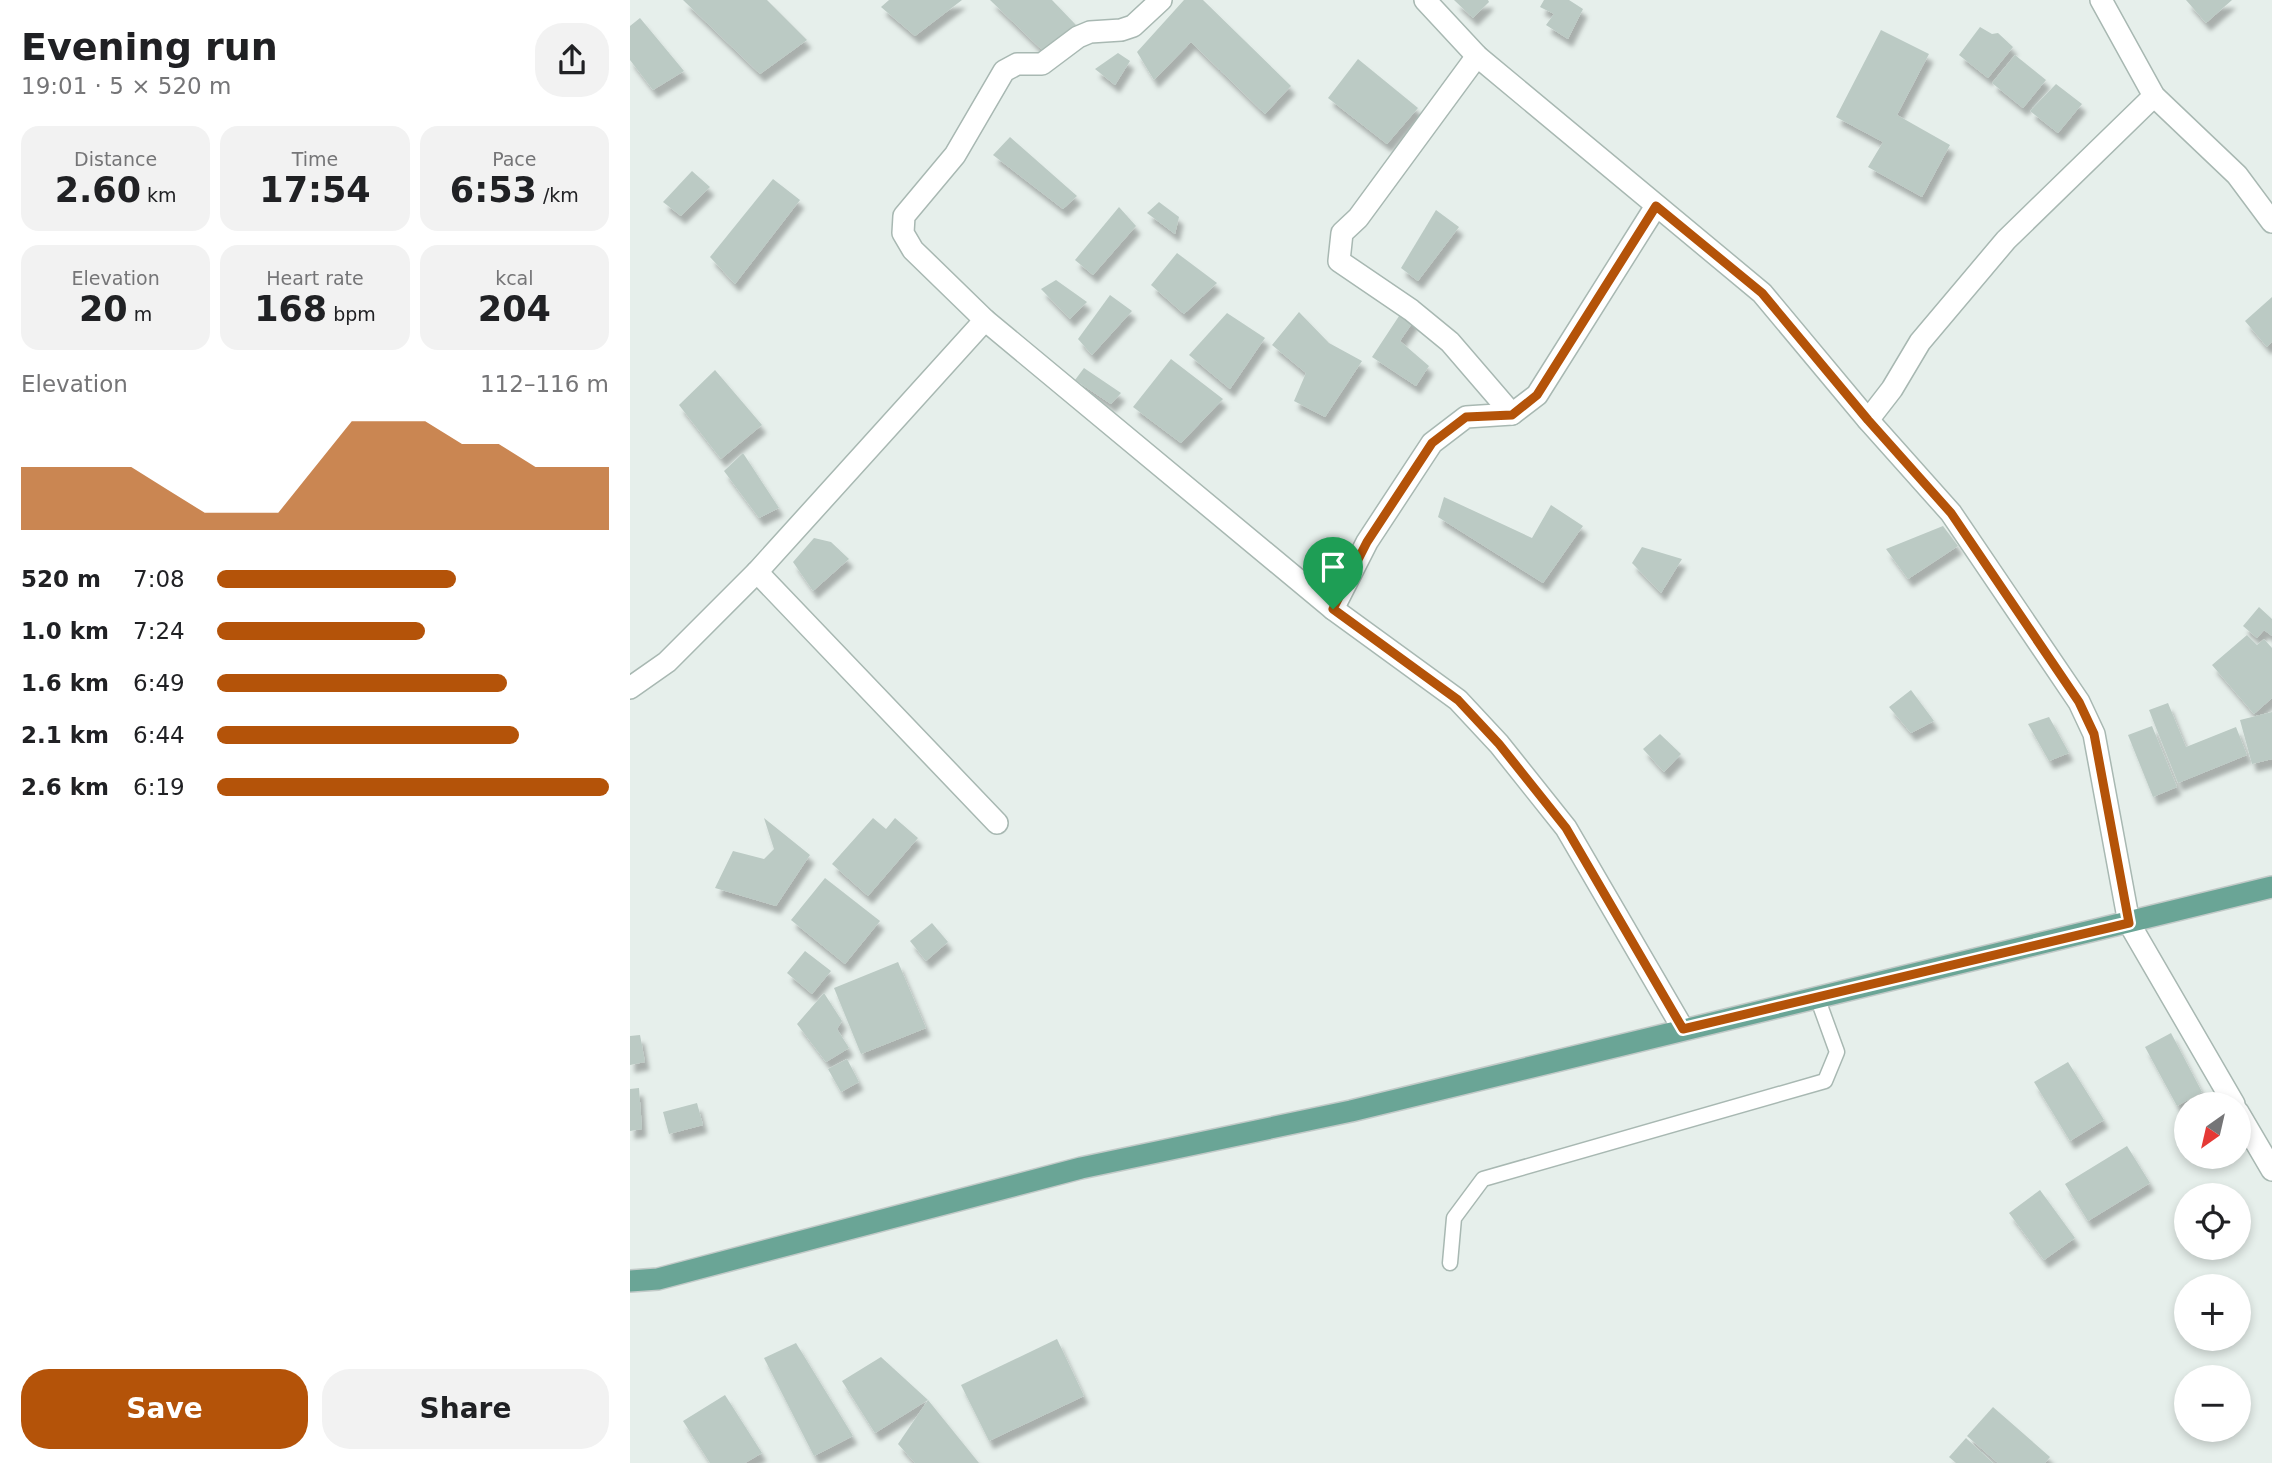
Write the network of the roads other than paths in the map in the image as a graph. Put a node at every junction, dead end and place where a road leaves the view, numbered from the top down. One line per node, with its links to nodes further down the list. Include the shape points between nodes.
1 (1161, 0): 8 (street, via 1133,26 1090,32 1042,64 1017,64 1004,71 955,155 904,216 903,233 913,250)
2 (1425, 0): 4 (street)
3 (2101, 0): 5 (street)
4 (1477, 56): 6 (street); 9 (street, via 1358,218 1342,233 1339,261 1450,342)
5 (2154, 96): 7 (street, via 2237,175); 10 (street, via 2006,240 1920,342)
6 (1656, 206): 9 (street, via 1537,395); 10 (street, via 1762,293)
7 (2272, 222)
8 (985, 320): 11 (street); 12 (street)
9 (1512, 415): 12 (street, via 1466,417 1432,443 1367,542)
10 (1868, 420): 16 (street, via 1951,513 2079,702 2094,734)
11 (757, 572): 13 (street, via 667,662); 14 (street)
12 (1333, 609): 18 (street, via 1458,700 1499,744 1566,828)
13 (630, 688)
14 (997, 823)
15 (2272, 887): 16 (main road)
16 (2129, 923): 17 (main road); 19 (street)
17 (1817, 997): 18 (main road); 22 (lane, via 1837,1052 1825,1081 1483,1178 1454,1218)
18 (1683, 1029): 23 (main road, via 1351,1111 1081,1168 658,1279)
19 (2227, 1092)
20 (2251, 1134): 21 (street)
21 (2272, 1170)
22 (1450, 1263)
23 (630, 1281)

